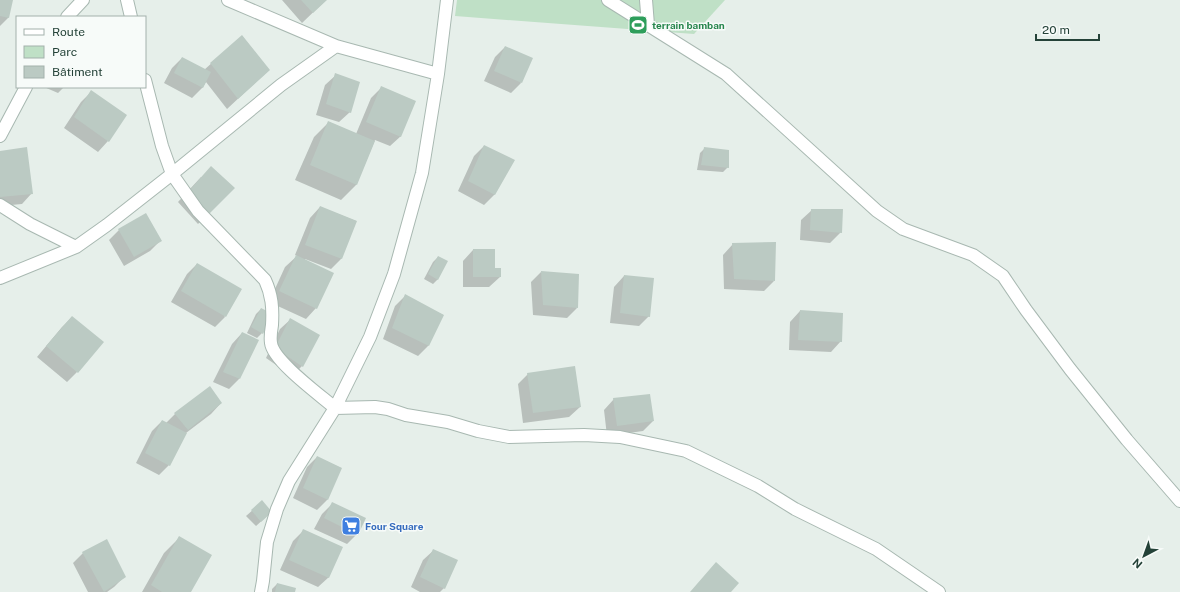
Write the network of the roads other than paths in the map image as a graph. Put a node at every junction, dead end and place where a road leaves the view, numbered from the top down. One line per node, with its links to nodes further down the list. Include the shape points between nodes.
1 (83, 0): 7 (street)
2 (127, 0): 8 (street)
3 (228, 0): 10 (street)
4 (447, 0): 11 (street)
5 (608, 0): 9 (street)
6 (646, 0): 9 (street)
7 (68, 16)
8 (131, 16)
9 (648, 25): 20 (street, via 726,74 876,211 903,229 973,255 1003,276 1070,369)
10 (336, 46): 11 (street); 15 (street, via 281,85)
11 (438, 74): 19 (street, via 422,173 394,274 370,337)
12 (146, 84): 15 (street)
13 (25, 88): 14 (street)
14 (0, 136)
15 (172, 174): 17 (street); 19 (street, via 198,211 265,280 272,299 272,350 285,366)
16 (0, 205): 17 (street, via 30,224)
17 (76, 247): 18 (street)
18 (0, 278)
19 (335, 408): 21 (street, via 288,481 267,542); 22 (street, via 388,409 509,437 620,437 686,451 876,549)
20 (1180, 501)
21 (260, 592)
22 (939, 592)

